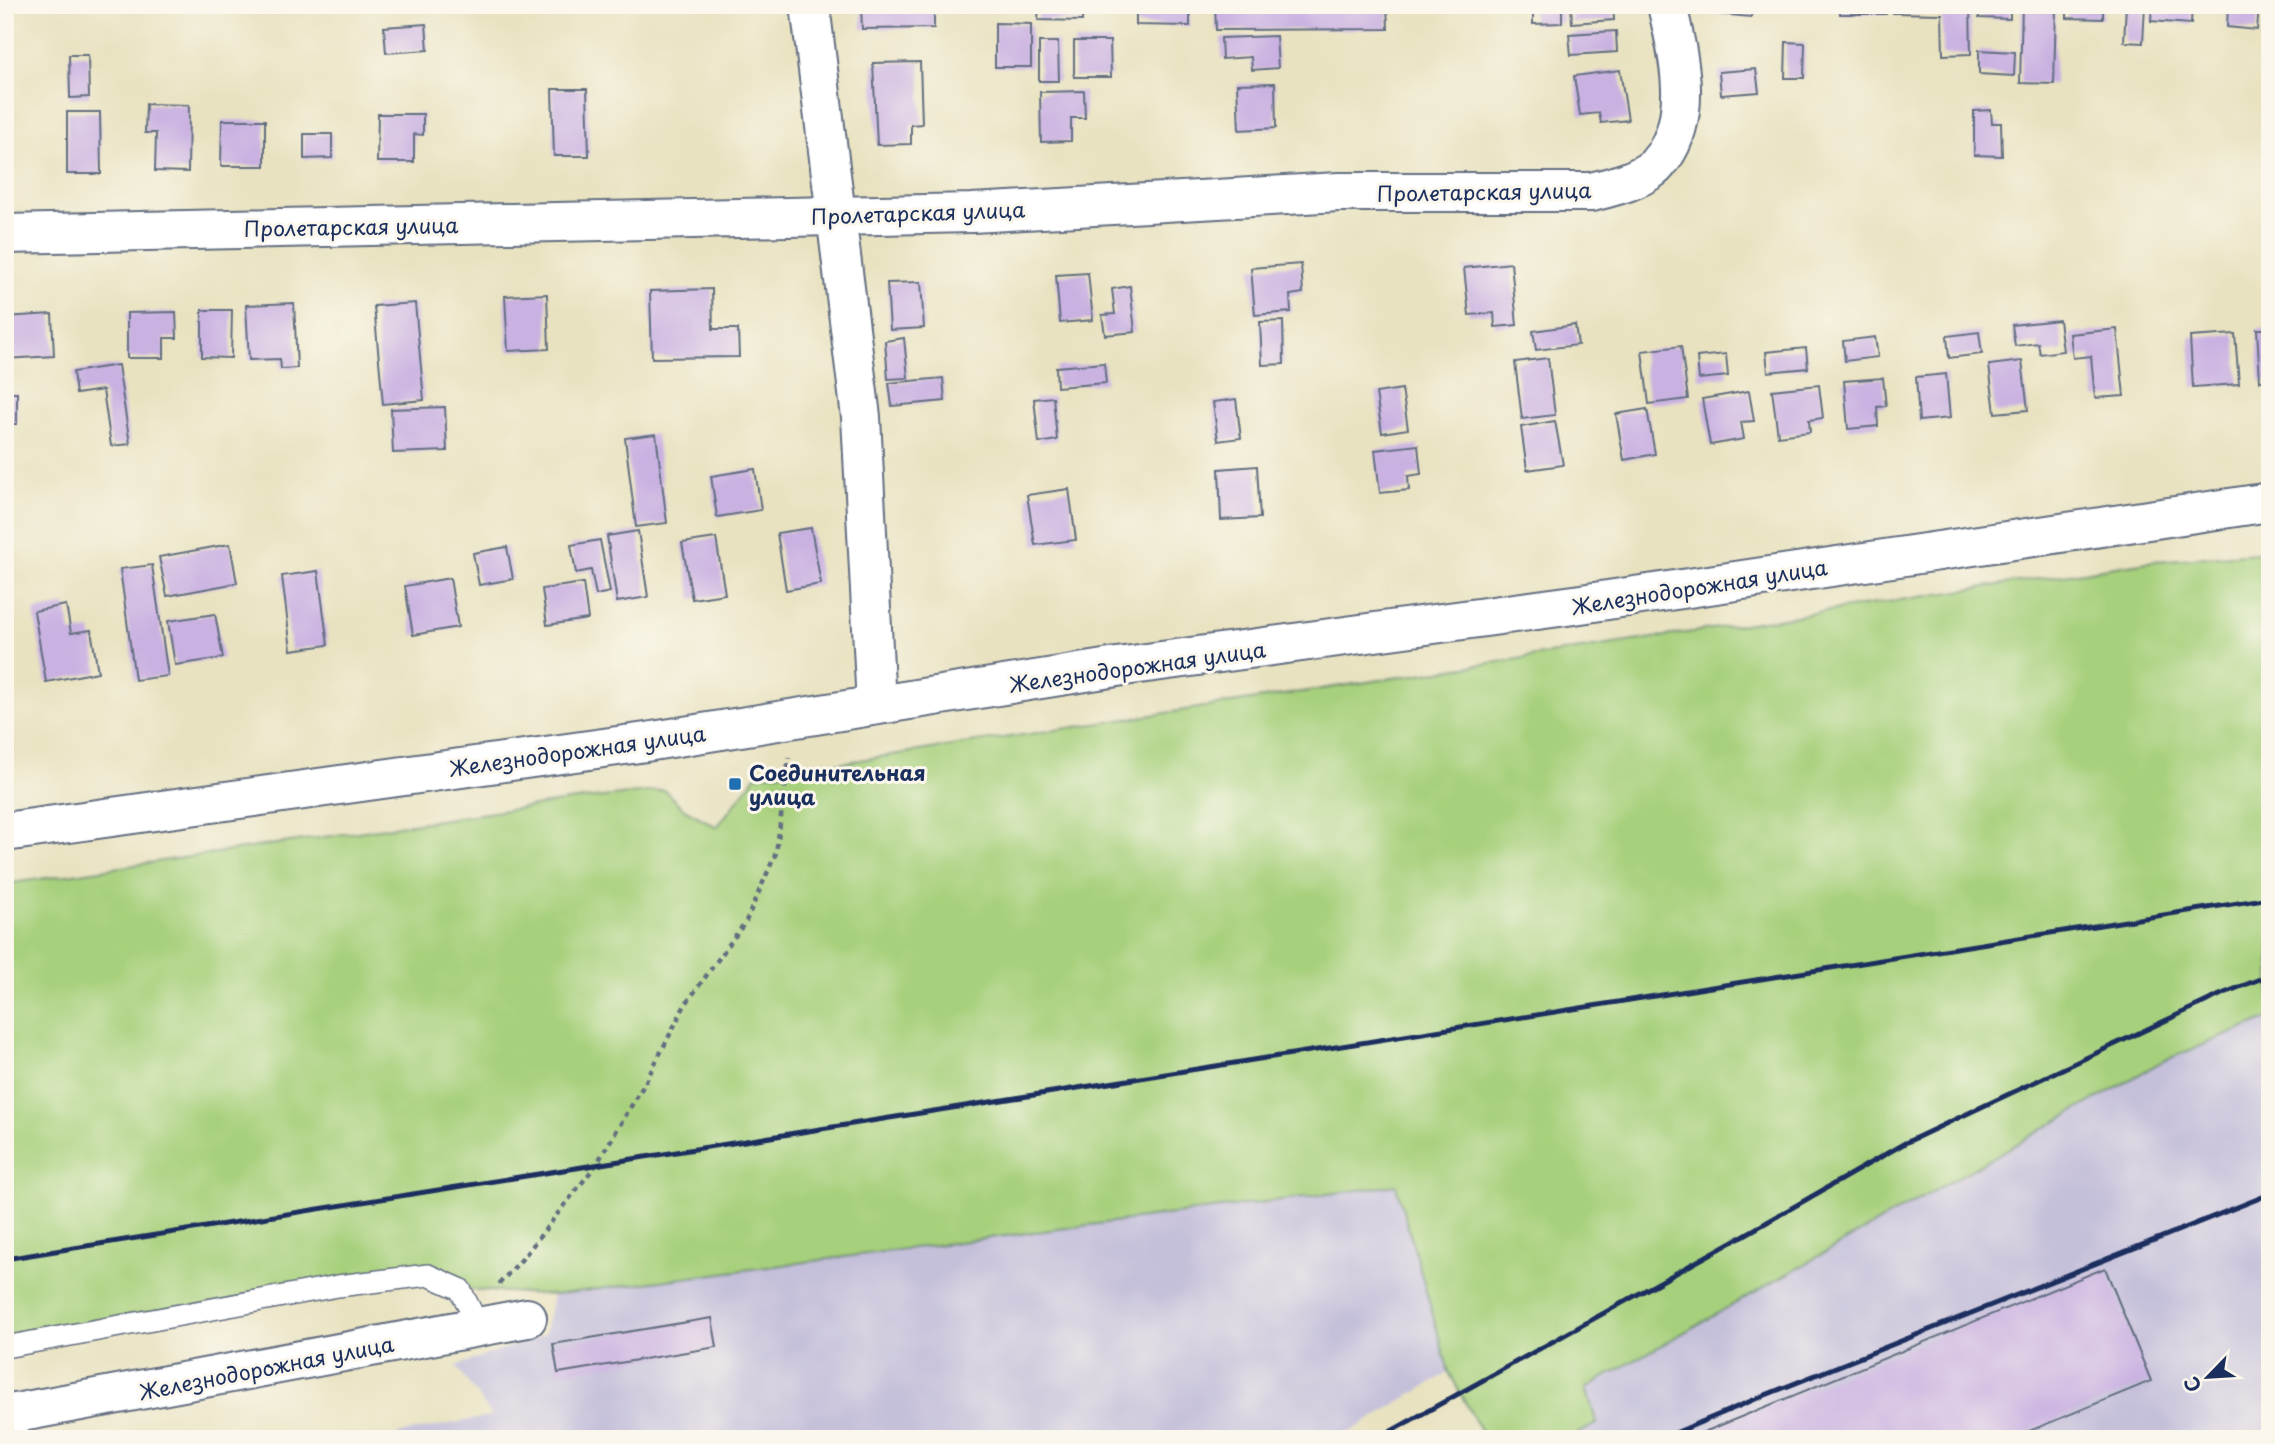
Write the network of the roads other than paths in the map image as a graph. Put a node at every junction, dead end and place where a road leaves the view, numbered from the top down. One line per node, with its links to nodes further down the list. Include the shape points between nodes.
1 (810, 5): 3 (street)
2 (1667, 5): 3 (street, Пролетарская улица, via 1681,92 1678,123 1655,167 1629,183 1592,192 1339,192 972,213)
3 (837, 215): 4 (street, Пролетарская улица); 6 (street, via 862,417)
4 (5, 234)
5 (2270, 502): 6 (street, Железнодорожная улица)
6 (876, 705): 7 (street, Железнодорожная улица)
7 (5, 832)
8 (527, 1318): 9 (street, Железнодорожная улица)
9 (476, 1320): 10 (lane, via 460,1289 428,1275 338,1286); 11 (street, Железнодорожная улица)
10 (5, 1347)
11 (5, 1415)

